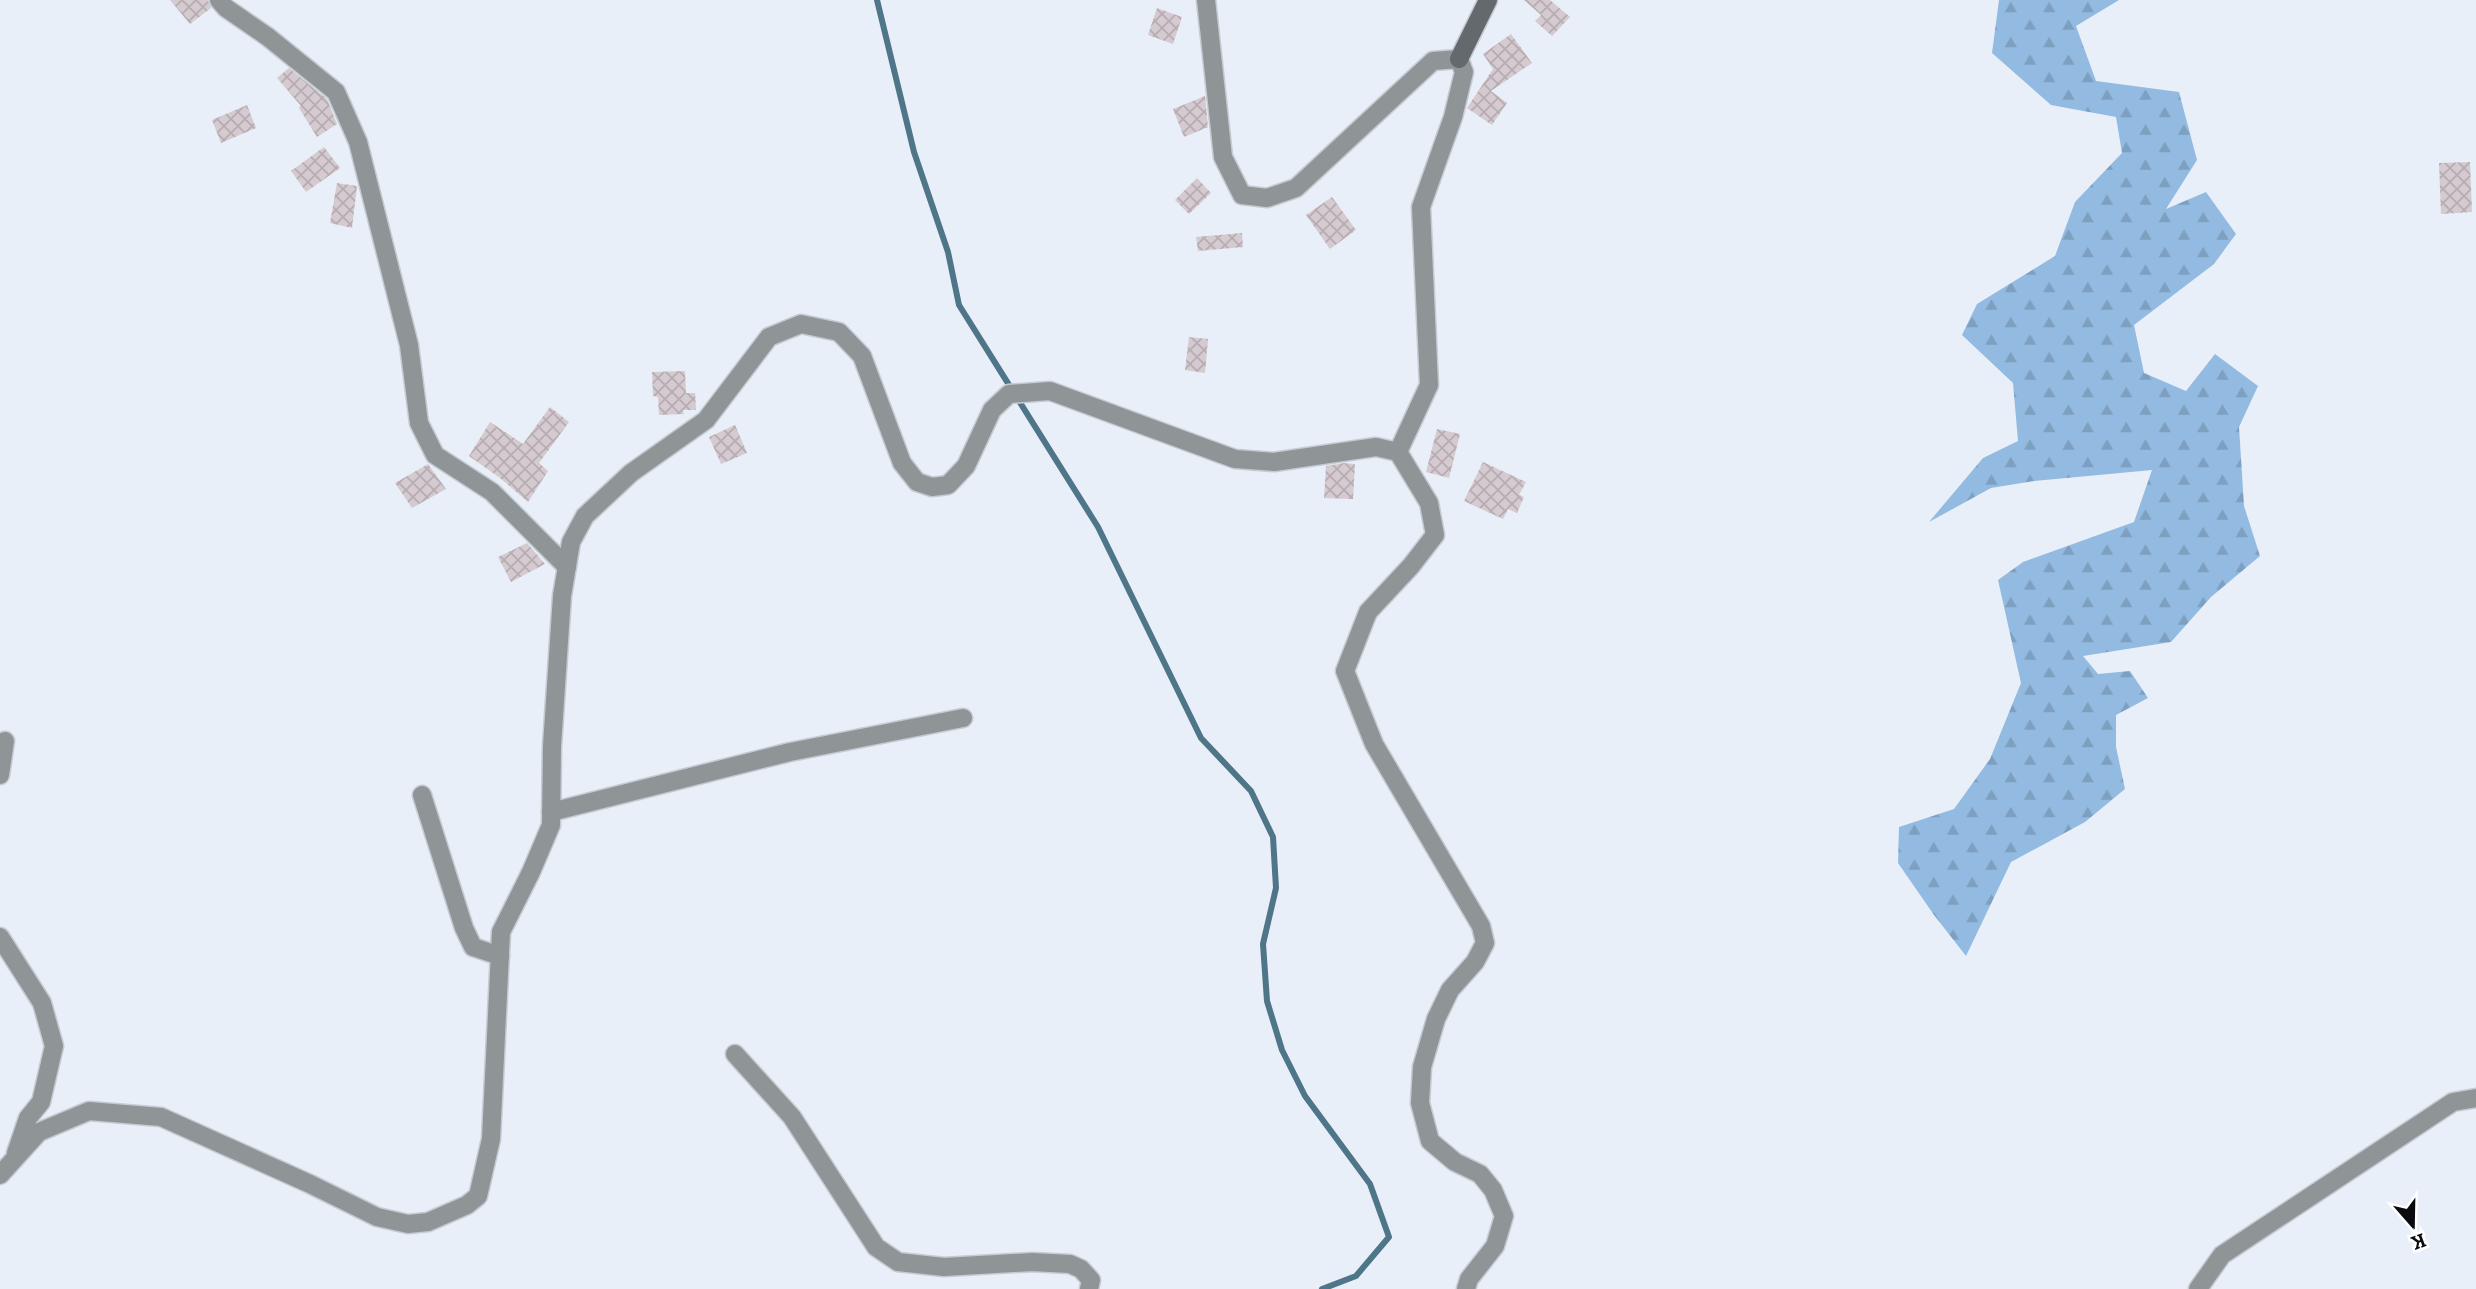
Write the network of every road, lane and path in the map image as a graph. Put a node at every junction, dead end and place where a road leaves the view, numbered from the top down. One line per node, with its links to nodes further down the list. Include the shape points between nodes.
1 (219, 0): 6 (street, via 336,92 358,142 402,311 419,423 435,455 492,492)
2 (1206, 0): 4 (street, via 1223,158 1242,195 1267,198 1296,188 1433,61)
3 (1488, 0): 4 (street)
4 (1459, 59): 5 (street, via 1464,72 1453,117 1421,208 1429,385)
5 (1398, 452): 6 (street, via 1376,447 1274,462 1235,459 1050,391 1009,394 992,410 966,466 948,485 932,487 917,482 902,463 862,356 839,331 801,324 769,337 706,420 631,473 584,516 571,542); 19 (street, via 1429,503 1435,534 1368,612 1345,671 1374,744 1481,926 1485,943 1450,990 1436,1018 1422,1067 1420,1103 1430,1141 1455,1162 1480,1174 1504,1216 1495,1246)
6 (567, 567): 11 (street)
7 (963, 718): 11 (street, via 790,752)
8 (5, 741): 9 (street)
9 (0, 775)
10 (422, 795): 13 (street, via 473,947)
11 (551, 812): 13 (street, via 551,825 501,932)
12 (0, 937): 16 (street, via 42,1003 54,1046 41,1102 28,1118)
13 (500, 956): 16 (street, via 491,1139 478,1196 438,1218 408,1224 377,1217 161,1117 89,1111 39,1132)
14 (735, 1054): 18 (street, via 792,1117 876,1247 898,1262 944,1267 1070,1264 1091,1280)
15 (2476, 1098): 20 (street, via 2453,1102 2222,1255)
16 (13, 1161): 17 (street)
17 (0, 1175)
18 (1089, 1289)
19 (1466, 1289)
20 (2198, 1289)

